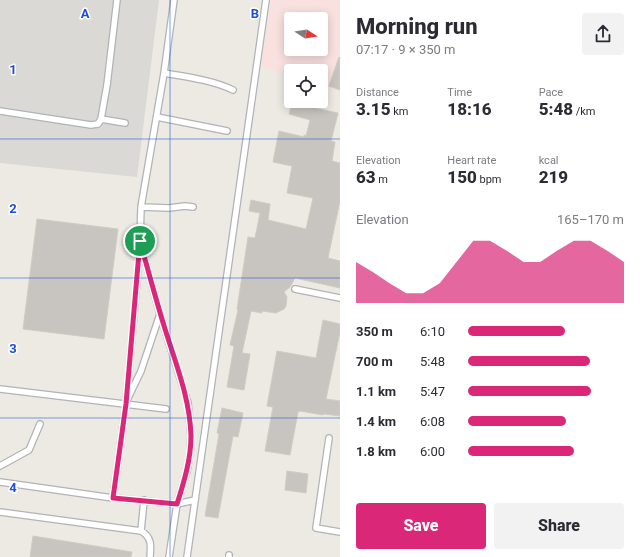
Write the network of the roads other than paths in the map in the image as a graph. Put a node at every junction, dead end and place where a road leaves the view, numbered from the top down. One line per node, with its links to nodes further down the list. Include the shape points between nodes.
1 (116, 0): 8 (lane)
2 (174, 0): 4 (lane)
3 (266, 0): 26 (lane)
4 (164, 73): 5 (lane); 7 (lane)
5 (233, 90)
6 (0, 111): 8 (lane, via 91,125 98,124)
7 (157, 117): 10 (lane); 11 (lane)
8 (101, 119): 9 (lane)
9 (125, 123)
10 (227, 131)
11 (141, 207): 12 (lane); 13 (lane)
12 (193, 207)
13 (140, 241): 16 (lane); 18 (lane)
14 (295, 289): 15 (lane)
15 (340, 298)
16 (160, 314): 18 (lane, via 141,371); 27 (lane, via 189,410 190,453)
17 (0, 389): 18 (lane)
18 (126, 404): 19 (lane); 24 (lane)
19 (166, 409)
20 (40, 424): 22 (lane, via 28,450)
21 (329, 438): 30 (lane, via 316,528)
22 (0, 466)
23 (0, 482): 24 (lane)
24 (113, 498): 25 (lane)
25 (144, 500): 27 (lane); 29 (lane)
26 (195, 500): 27 (lane); 33 (lane)
27 (177, 504): 32 (lane)
28 (0, 512): 29 (lane)
29 (141, 531): 31 (lane, via 151,542)
30 (340, 532)
31 (150, 557)
32 (169, 557)
33 (187, 557)

